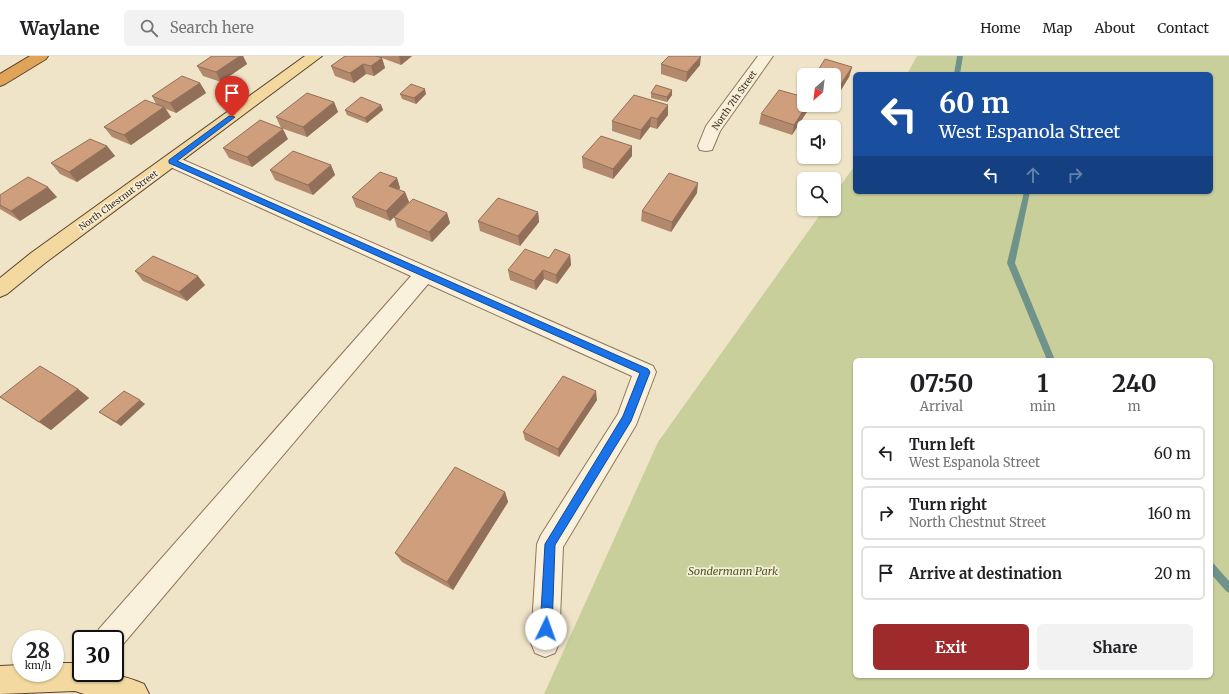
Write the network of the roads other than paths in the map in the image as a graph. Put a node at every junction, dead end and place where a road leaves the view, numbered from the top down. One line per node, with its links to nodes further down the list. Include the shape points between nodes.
1 (41, 56): 4 (highway)
2 (315, 56): 6 (main road, North Chestnut Street)
3 (766, 56): 5 (street, North 7th Street, via 712,130)
4 (0, 81)
5 (706, 146)
6 (172, 161): 7 (street); 8 (main road, North Chestnut Street, via 38,258)
7 (425, 274): 9 (street); 10 (street, via 645,372 628,418 550,544)
8 (0, 289)
9 (117, 630)
10 (545, 643)
11 (72, 674): 12 (main road)
12 (0, 680)
13 (100, 682): 14 (main road)
14 (134, 694)

